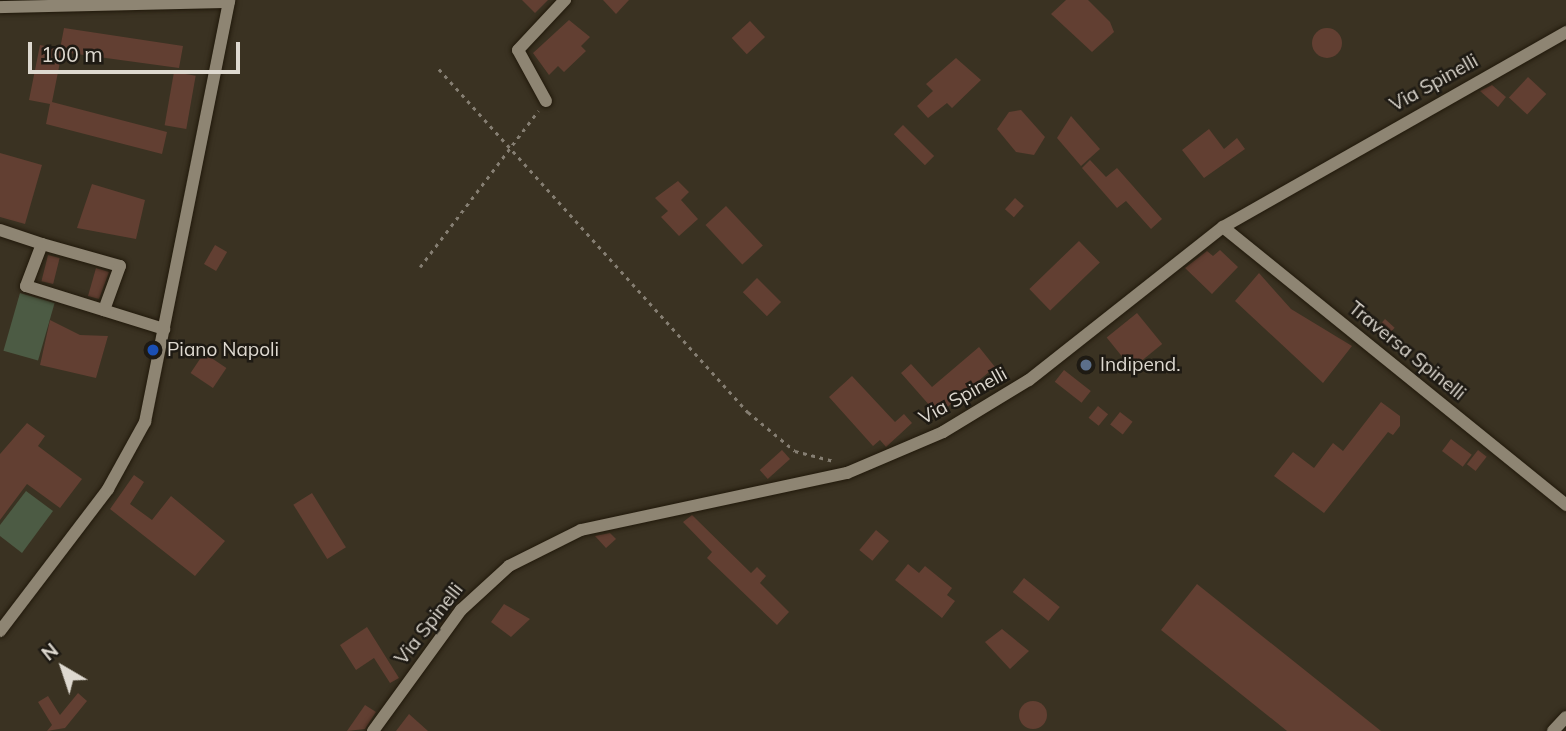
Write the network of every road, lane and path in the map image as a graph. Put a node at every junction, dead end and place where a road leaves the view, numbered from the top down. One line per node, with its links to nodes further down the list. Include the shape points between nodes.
1 (565, 0): 6 (street, via 518,51)
2 (229, 1): 3 (street); 13 (street)
3 (0, 7)
4 (1566, 33): 8 (street, Via Spinelli)
5 (439, 69): 7 (path)
6 (546, 101): 7 (path)
7 (509, 149): 11 (path); 14 (path, via 748,412 795,451 838,462)
8 (1223, 227): 14 (street, Via Spinelli, via 1029,380 943,432); 15 (street, Traversa Spinelli)
9 (0, 230): 10 (street)
10 (42, 244): 12 (street, via 26,286); 12 (street, via 120,266)
11 (420, 267)
12 (104, 310): 13 (street)
13 (164, 329): 16 (street, via 137,442)
14 (846, 473): 18 (street, Via Spinelli, via 582,530 509,566 461,610)
15 (1566, 505)
16 (0, 631)
17 (1566, 717): 19 (street)
18 (373, 731)
19 (1553, 731)

